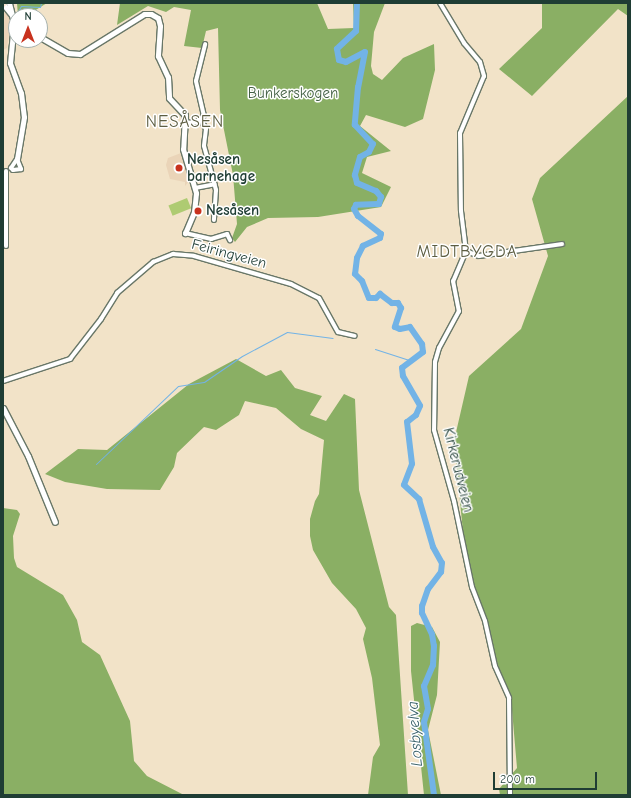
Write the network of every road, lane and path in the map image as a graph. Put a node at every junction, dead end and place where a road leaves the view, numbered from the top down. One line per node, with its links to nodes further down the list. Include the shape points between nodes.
1 (440, 3): 19 (street, via 483,70 482,86 460,132 461,211)
2 (48, 42): 6 (street, via 68,53 80,54 142,15 153,15 160,24 158,56 168,77 168,96 183,112)
3 (205, 44): 5 (street, via 196,78 204,115)
4 (12, 48): 7 (street, via 10,63 21,93 24,117)
5 (202, 120): 6 (street); 10 (street, via 206,129 204,146)
6 (185, 123): 11 (street, via 183,149)
7 (17, 159): 8 (street); 8 (street, via 21,169)
8 (11, 168): 9 (street)
9 (4, 172): 12 (street)
10 (215, 184): 11 (street); 13 (street, via 217,202)
11 (195, 188): 15 (street, via 194,212)
12 (4, 200): 14 (street)
13 (214, 220)
14 (4, 224): 18 (street)
15 (185, 232): 16 (street, via 211,239 227,234)
16 (230, 240)
17 (562, 244): 19 (street, via 479,256)
18 (6, 246)
19 (466, 251): 24 (street, Kirkerudveien, via 453,281 459,311 439,348 435,362 434,430 454,501 472,587 484,621 495,666 509,698)
20 (355, 336): 21 (street, Feiringveien, via 338,332 319,298 291,284 194,256 173,254 152,262 117,294 70,359)
21 (3, 381)
22 (3, 408): 23 (street, via 28,456)
23 (55, 522)
24 (510, 795)

